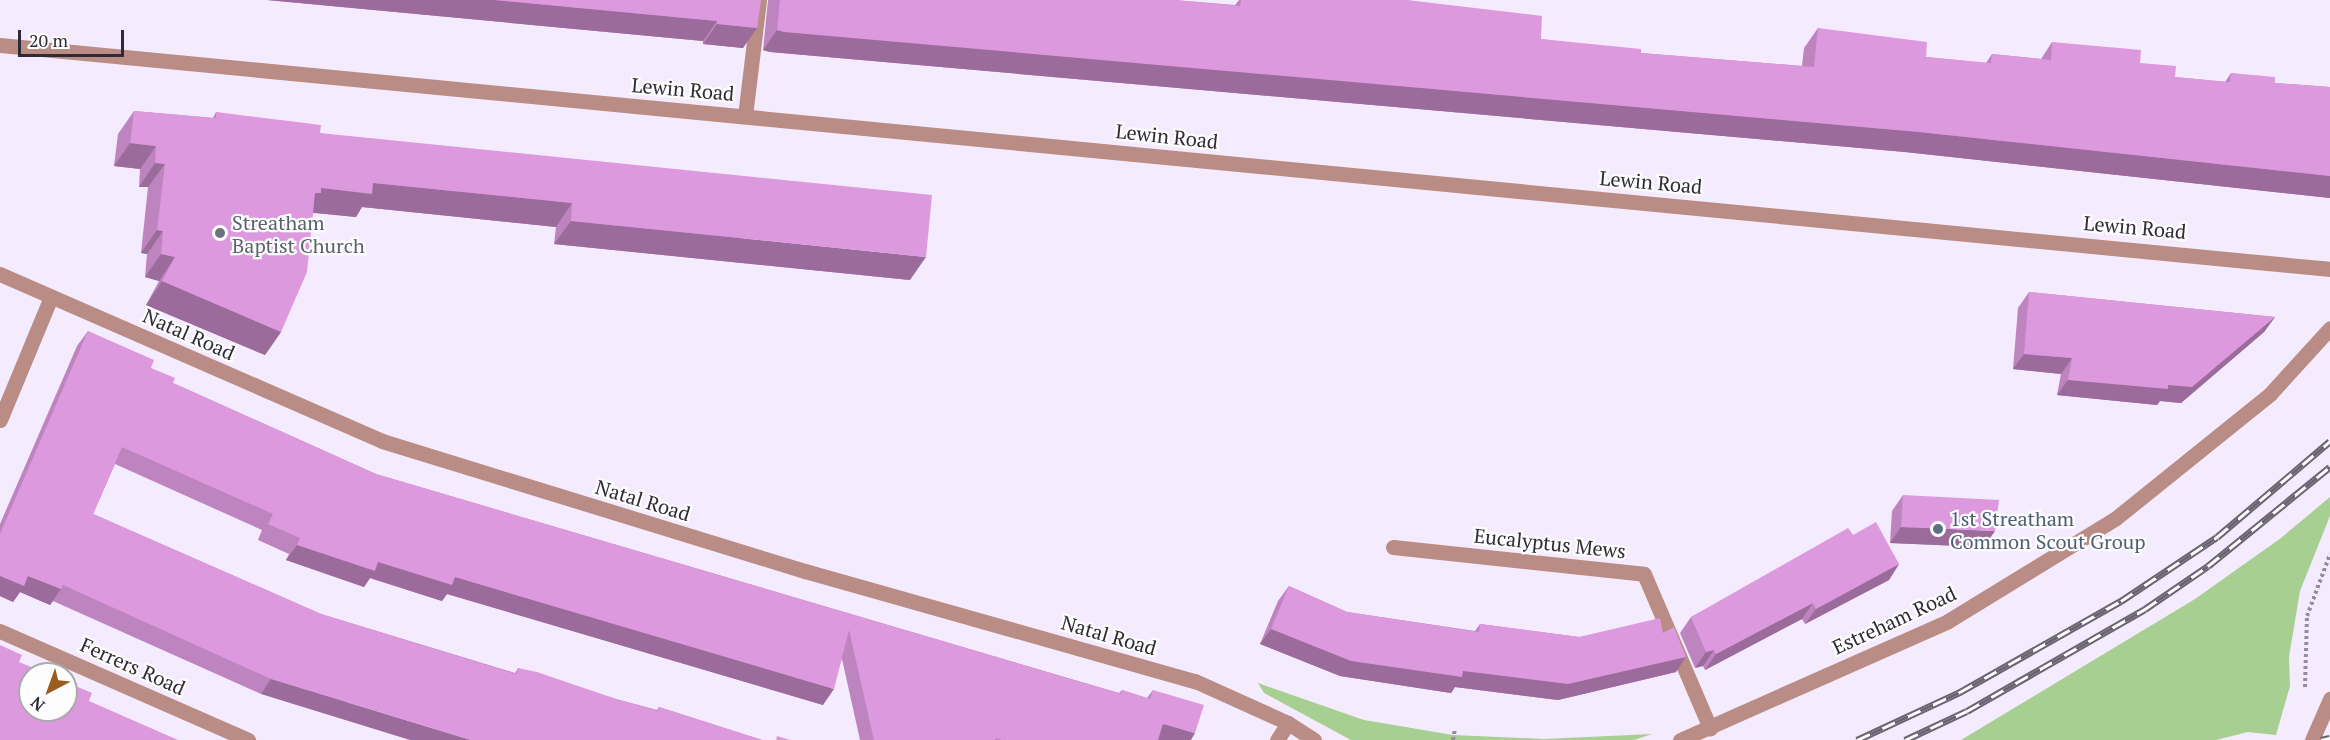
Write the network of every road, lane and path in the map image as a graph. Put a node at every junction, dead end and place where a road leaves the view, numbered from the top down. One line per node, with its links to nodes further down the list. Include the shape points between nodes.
1 (759, 0): 3 (street)
2 (0, 45): 3 (street, Lewin Road)
3 (745, 116): 4 (street, Lewin Road)
4 (2330, 268)
5 (0, 274): 6 (street, Natal Road)
6 (51, 297): 8 (street); 14 (street, Natal Road, via 382,441 804,571 1195,681)
7 (2330, 328): 15 (street, Estreham Road, via 2270,394 2116,518 1948,621)
8 (0, 420)
9 (1393, 547): 15 (street, Eucalyptus Mews, via 1644,573)
10 (2330, 554): 12 (path, via 2307,615)
11 (0, 631): 17 (street, Ferrers Road)
12 (2305, 694)
13 (2330, 699): 22 (street)
14 (1288, 723): 18 (street); 19 (street)
15 (1710, 728): 21 (street, Estreham Road)
16 (1455, 729): 20 (path)
17 (248, 740)
18 (1277, 740)
19 (1314, 740)
20 (1453, 740)
21 (1680, 740)
22 (2312, 740)

